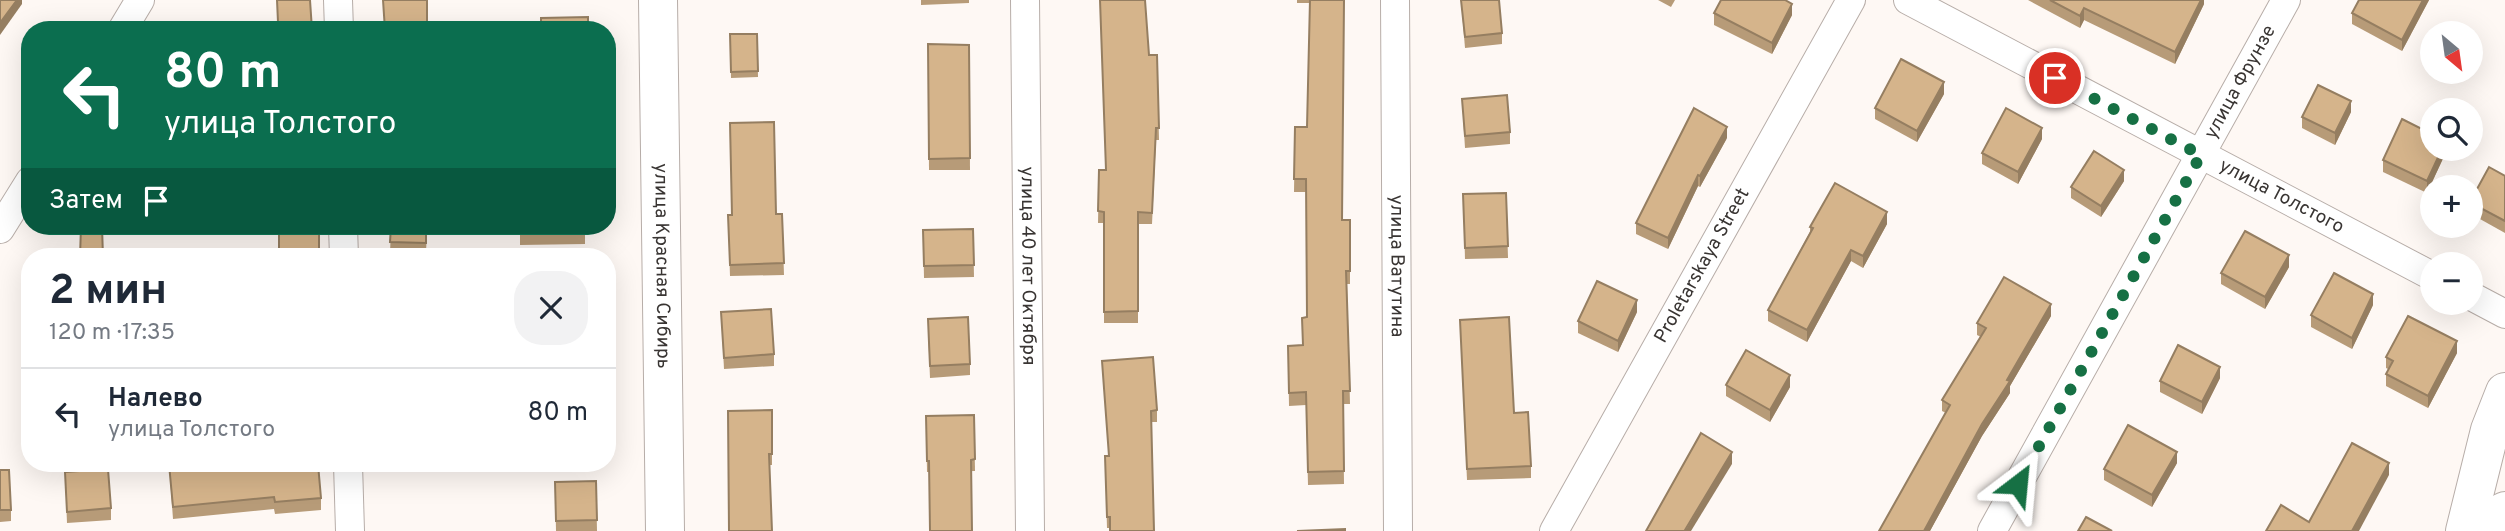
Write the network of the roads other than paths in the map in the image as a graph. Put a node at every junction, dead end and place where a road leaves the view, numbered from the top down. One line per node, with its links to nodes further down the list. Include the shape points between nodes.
1 (140, 0): 9 (street)
2 (338, 0): 10 (street)
3 (657, 0): 23 (main road, улица Красная Сибирь)
4 (1025, 0): 24 (street, улица 40 лет Октября)
5 (1395, 0): 25 (street, улица Ватутина)
6 (1851, 0): 26 (street, Proletarskaya Street)
7 (1908, 0): 11 (street, улица Толстого)
8 (2286, 0): 11 (street, улица Фрунзе)
9 (127, 21)
10 (339, 21)
11 (2201, 155): 14 (street, улица Толстого); 27 (street, улица Фрунзе)
12 (21, 195): 13 (street)
13 (0, 229)
14 (2420, 270)
15 (2483, 302): 16 (street)
16 (2505, 314)
17 (2505, 392): 18 (main road)
18 (2490, 430): 19 (main road, via 2498,460); 28 (main road)
19 (2505, 466)
20 (348, 472): 22 (street)
21 (2505, 510): 29 (main road)
22 (350, 531)
23 (665, 531)
24 (1030, 531)
25 (1398, 531)
26 (1554, 531)
27 (1992, 531)
28 (2465, 531)
29 (2476, 531)

